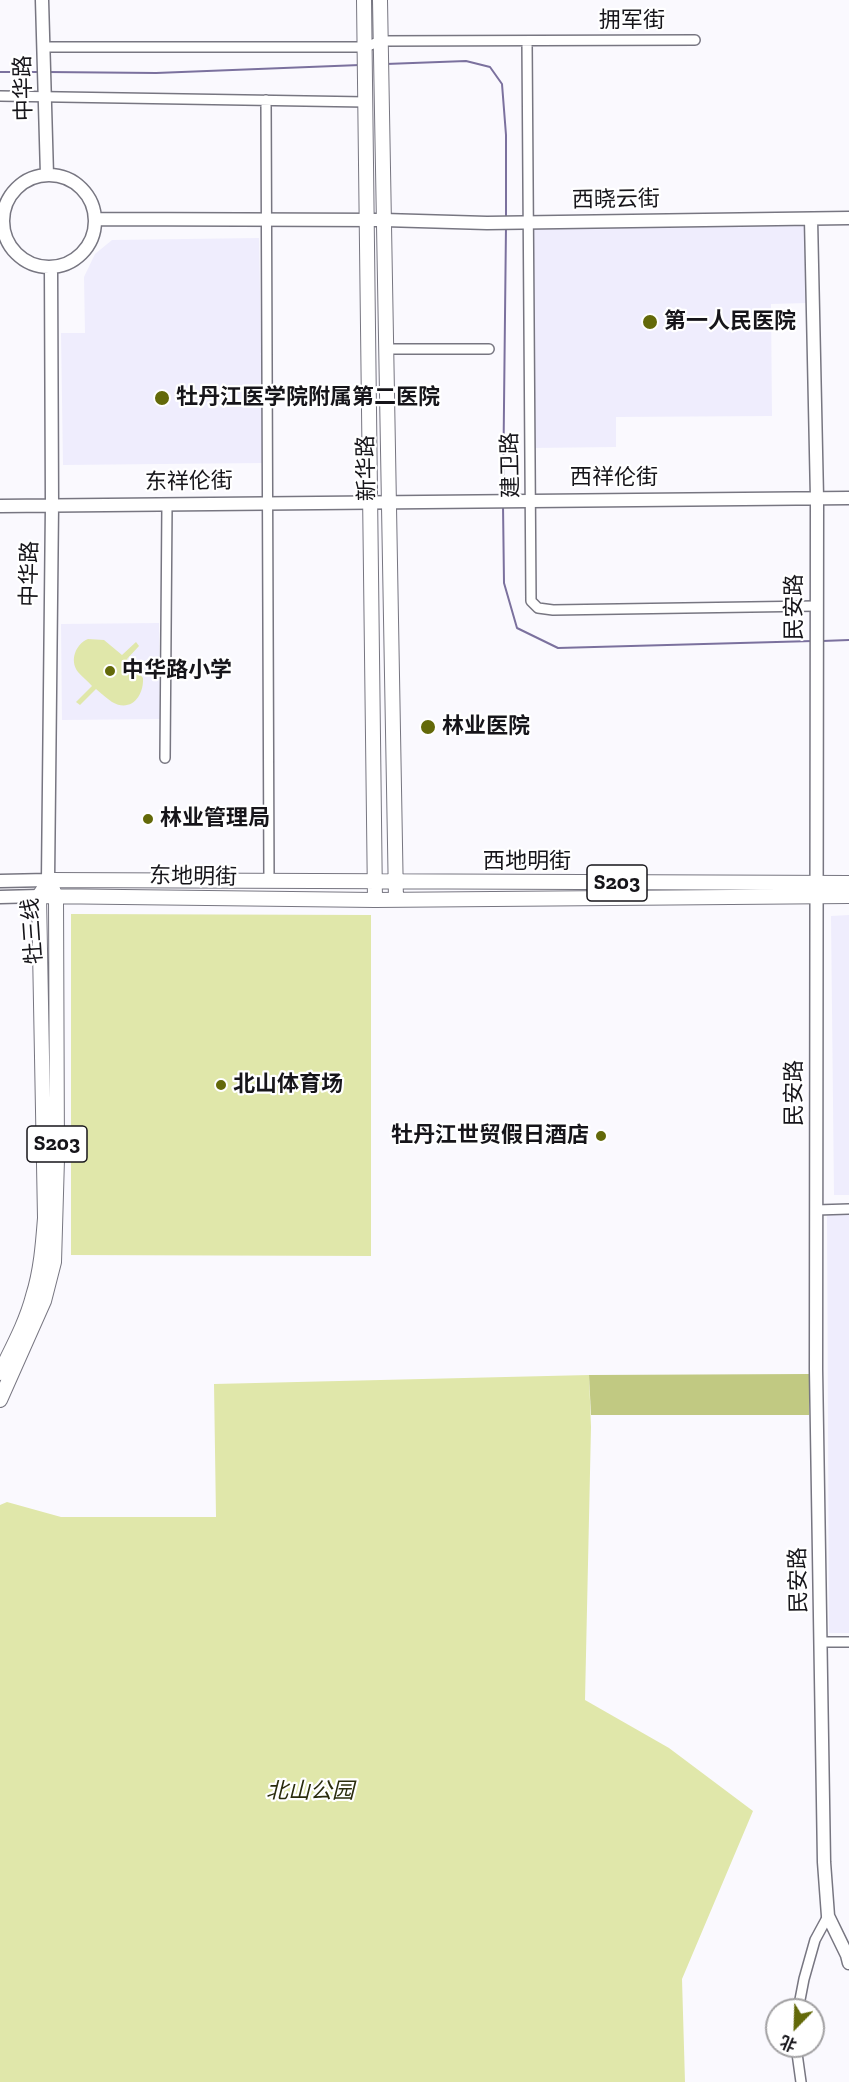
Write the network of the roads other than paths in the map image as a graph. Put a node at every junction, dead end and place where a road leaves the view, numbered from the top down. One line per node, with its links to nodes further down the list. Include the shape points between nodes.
1 (42, 0): 7 (street, 中华路)
2 (364, 0): 8 (main road)
3 (380, 0): 5 (main road, 新华路)
4 (695, 40): 6 (street, 拥军街)
5 (381, 41): 6 (street, 拥军街); 8 (street); 19 (main road, 新华路)
6 (527, 41): 21 (street, 建卫路)
7 (44, 47): 8 (street); 10 (street, 中华路)
8 (365, 47): 12 (main road)
9 (0, 96): 10 (street)
10 (45, 98): 11 (street); 13 (street, 中华路)
11 (266, 100): 12 (street); 18 (street)
12 (366, 102): 20 (main road)
13 (47, 175): 14 (street, via 22,183 12,193); 16 (street, via 61,177 80,188 92,205)
14 (2, 215): 22 (street, via 11,248 36,265)
15 (849, 218): 17 (street, 西晓云街)
16 (95, 219): 18 (street, 西晓云街); 22 (street, via 87,247 71,261)
17 (811, 219): 21 (street, 西晓云街); 25 (street, 民安路)
18 (268, 220): 20 (street, 西晓云街); 29 (street)
19 (384, 220): 20 (street, 西晓云街); 21 (street, 西晓云街); 23 (main road, 新华路)
20 (367, 221): 28 (main road)
21 (528, 222): 27 (street, 建卫路)
22 (51, 267): 31 (street, 中华路)
23 (386, 349): 24 (street); 28 (main road, 新华路)
24 (489, 349)
25 (817, 498): 26 (street, 西祥伦街); 27 (street, 西祥伦街); 33 (street, 民安路)
26 (849, 498)
27 (531, 500): 28 (street, 西祥伦街); 33 (street, 建卫路, via 531,602 538,608)
28 (379, 501): 29 (street, 东祥伦街); 38 (main road, 新华路); 38 (main road)
29 (268, 502): 30 (street, 东祥伦街); 37 (street)
30 (166, 504): 31 (street, 东祥伦街); 34 (street)
31 (52, 505): 32 (street, 东祥伦街); 35 (street, 中华路)
32 (0, 506)
33 (816, 606): 40 (street, 民安路)
34 (165, 758)
35 (48, 880): 36 (street, 东地明街); 37 (main road, 东地明街 / S203); 41 (main road, 牡三线); 42 (main road, 牡三线 / S203)
36 (0, 881)
37 (269, 882): 38 (main road, 东地明街 / S203)
38 (385, 883): 40 (main road, 西地明街 / S203); 45 (main road, 新华路); 45 (main road)
39 (849, 883): 40 (main road, 西地明街 / S203)
40 (816, 890): 43 (main road, 西地明街 / S203); 45 (main road, 西地明街 / S203); 47 (street, 民安路)
41 (39, 896): 42 (main road, 东地明街 / S203); 44 (street, 东地明街); 48 (main road, 牡三线 / S203, via 45,1218 42,1258 33,1297)
42 (57, 896): 45 (main road, 东地明街 / S203); 49 (main road, 牡三线 / S203, via 54,1262 44,1301)
43 (849, 896)
44 (0, 897)
45 (385, 900)
46 (849, 1209): 47 (street)
47 (816, 1210): 50 (street, 民安路)
48 (0, 1373)
49 (0, 1400)
50 (821, 1642): 51 (street); 52 (street, 民安路)
51 (849, 1642)
52 (828, 1916): 53 (street, 民安路); 54 (street, via 814,1940)
53 (849, 1963)
54 (800, 1998)
55 (798, 2058): 56 (street)
56 (801, 2082)

